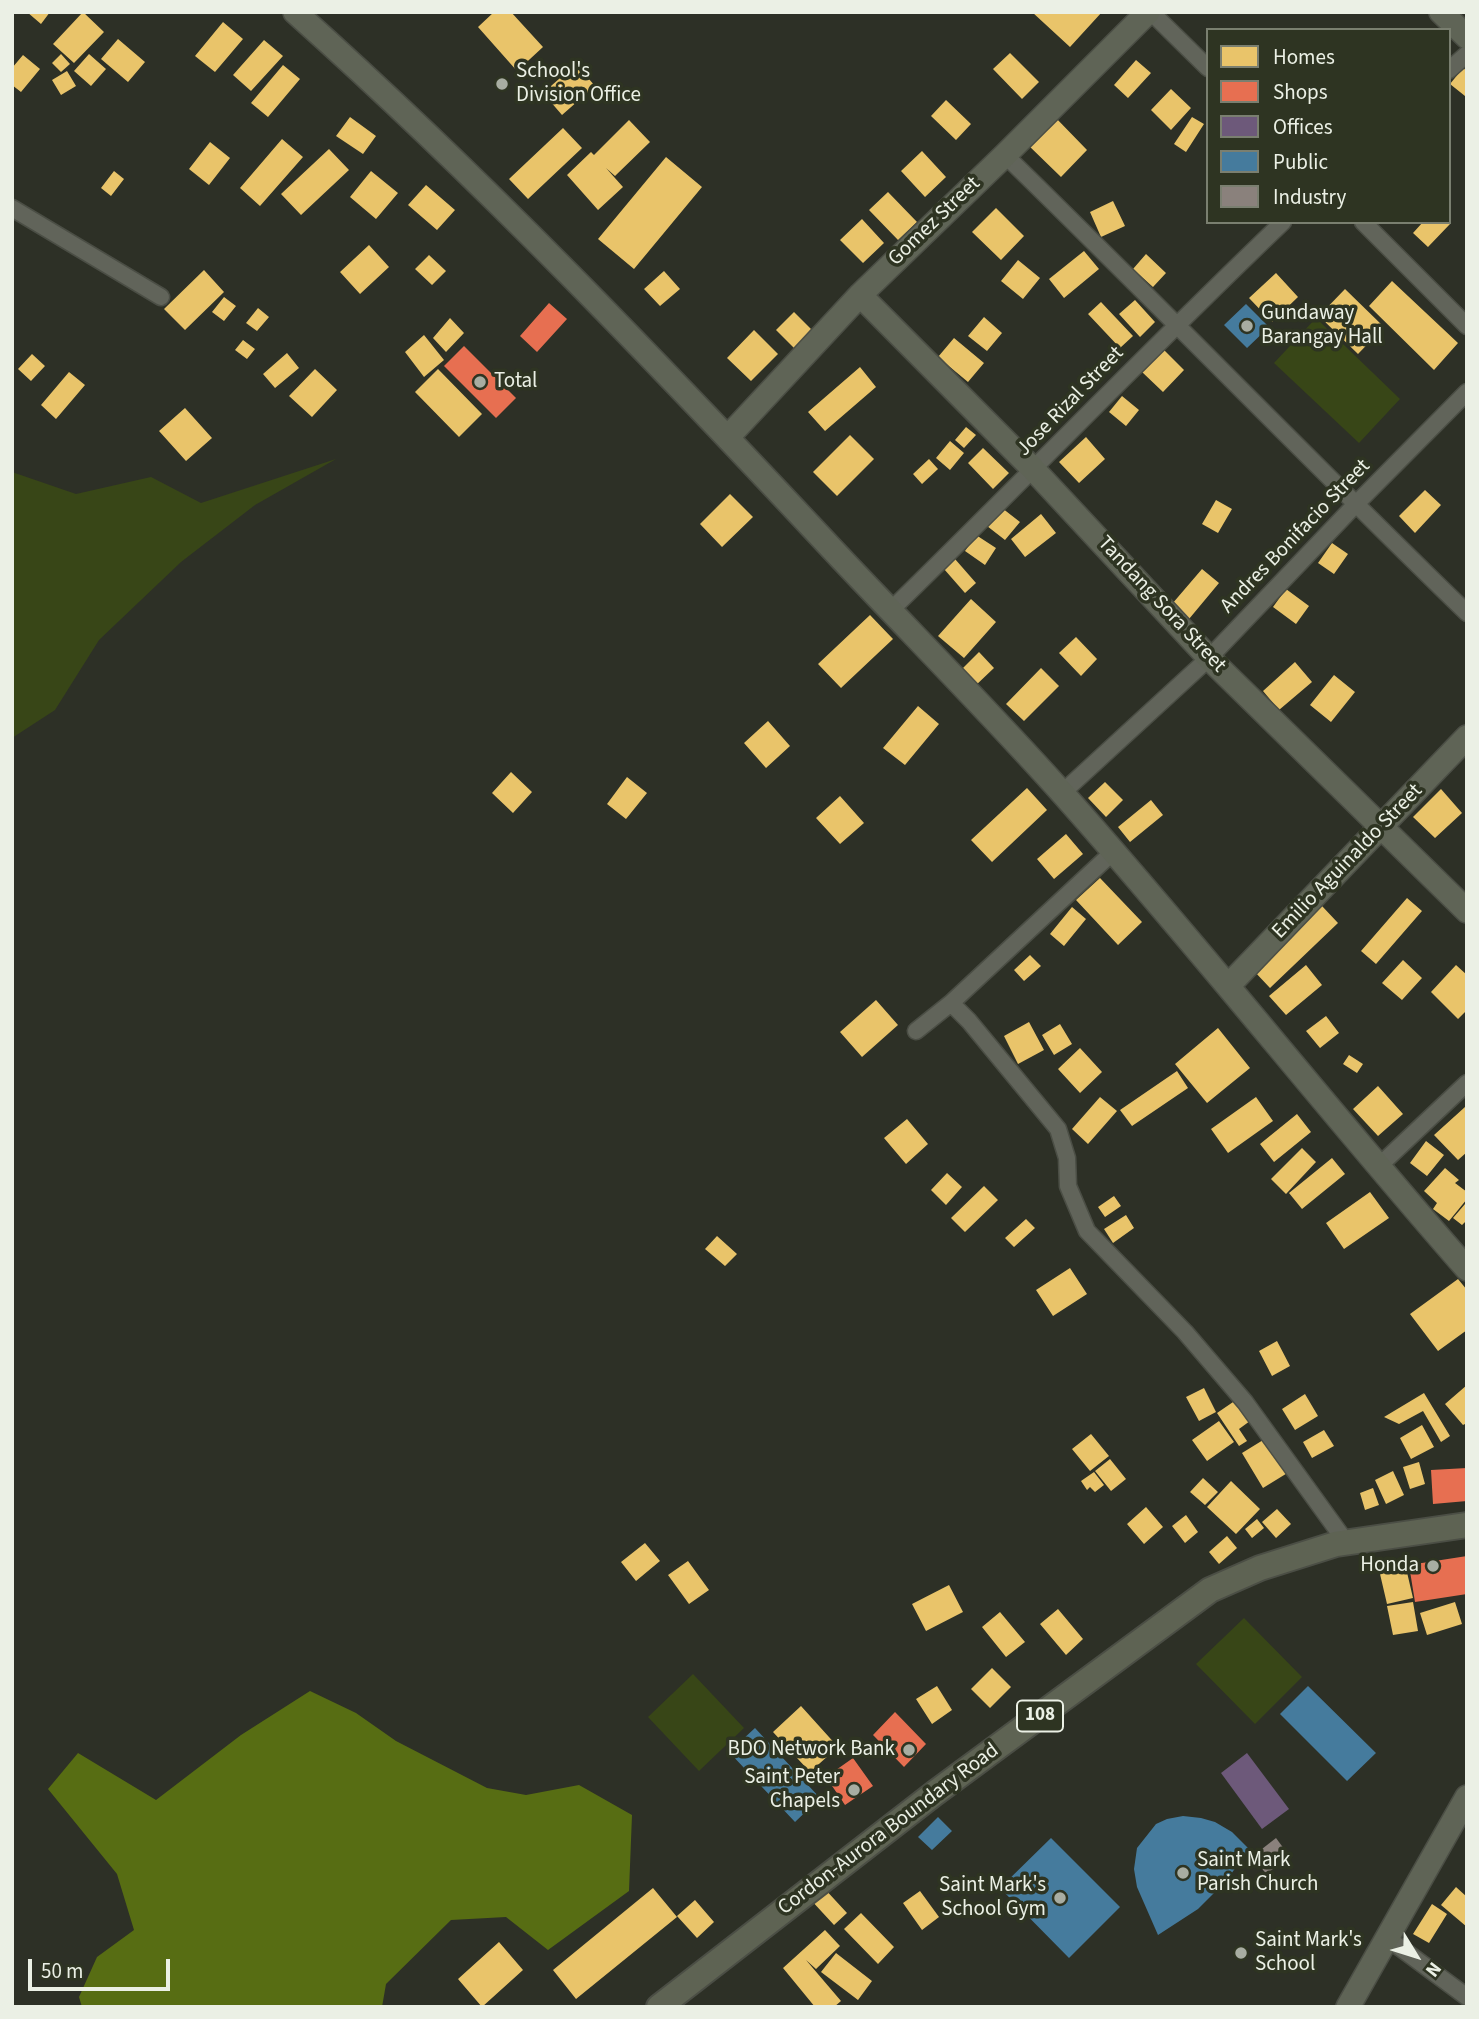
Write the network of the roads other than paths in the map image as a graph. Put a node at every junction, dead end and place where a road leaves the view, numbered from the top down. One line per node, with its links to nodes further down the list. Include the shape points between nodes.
1 (295, 12): 17 (street, via 615,320)
2 (1150, 12): 6 (street); 8 (street, Gomez Street)
3 (1441, 12): 4 (street)
4 (1467, 37)
5 (1467, 54): 7 (street)
6 (1206, 66)
7 (1451, 68)
8 (1005, 155): 12 (street, Gomez Street); 14 (street)
9 (12, 208): 13 (street)
10 (1281, 224): 14 (street, Jose Rizal Street)
11 (1365, 224): 15 (street)
12 (860, 295): 17 (street, Gomez Street); 18 (street, Tandang Sora Street)
13 (161, 298)
14 (1177, 323): 18 (street, Jose Rizal Street); 19 (street)
15 (1467, 326)
16 (1467, 392): 19 (street, Andres Bonifacio Street)
17 (727, 437): 20 (street)
18 (1034, 470): 20 (street, Jose Rizal Street); 22 (street, Tandang Sora Street)
19 (1355, 505): 21 (street); 22 (street, Andres Bonifacio Street)
20 (890, 611): 24 (street)
21 (1467, 613)
22 (1209, 658): 24 (street, Andres Bonifacio Street); 25 (street, Tandang Sora Street)
23 (1467, 737): 25 (street, Emilio Aguinaldo Street)
24 (1062, 793): 26 (street)
25 (1382, 826): 27 (street, Tandang Sora Street); 28 (street, Emilio Aguinaldo Street)
26 (1113, 852): 28 (street); 29 (street)
27 (1467, 911)
28 (1228, 986): 32 (street)
29 (951, 1003): 30 (street); 35 (street, via 1058,1129 1067,1158 1068,1185 1087,1231 1245,1402)
30 (916, 1031)
31 (1467, 1083): 32 (street)
32 (1378, 1167): 33 (street)
33 (1467, 1269)
34 (1467, 1525): 35 (main road, Cordon-Aurora Boundary Road / 108)
35 (1346, 1542): 39 (main road, Cordon-Aurora Boundary Road / 108, via 1260,1567 1210,1590 935,1793)
36 (1467, 1797): 37 (street)
37 (1387, 1938): 38 (street); 40 (street)
38 (1467, 1997)
39 (659, 2007)
40 (1348, 2007)

